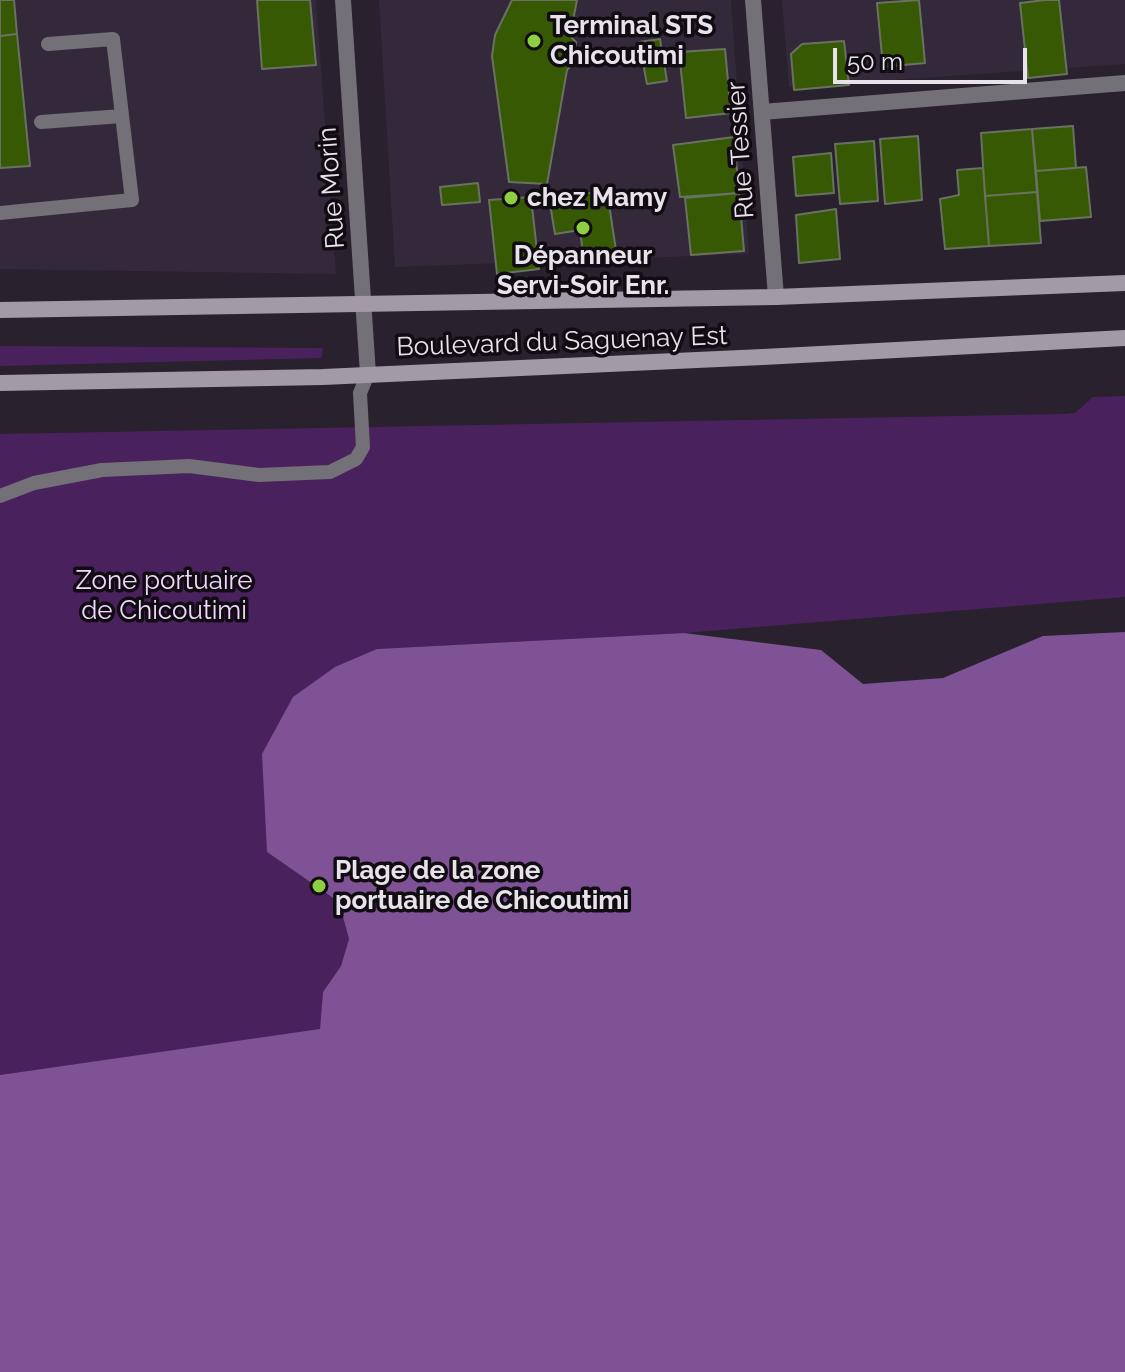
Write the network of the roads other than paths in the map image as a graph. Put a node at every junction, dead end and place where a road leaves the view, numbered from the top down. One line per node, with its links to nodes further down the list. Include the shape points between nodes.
1 (343, 0): 11 (street, Rue Morin)
2 (753, 0): 5 (street, Rue Tessier)
3 (48, 44): 6 (lane, via 113,39)
4 (1125, 83): 5 (street)
5 (762, 112): 10 (street, Rue Tessier)
6 (122, 116): 7 (lane); 8 (lane, via 132,200)
7 (41, 122)
8 (0, 213)
9 (1125, 283): 10 (main road, Boulevard du Saguenay Est)
10 (776, 297): 11 (main road, Boulevard du Saguenay Est)
11 (364, 305): 12 (main road, Boulevard du Saguenay Est); 14 (street, Rue Morin)
12 (0, 310)
13 (1125, 338): 14 (main road, Boulevard du Saguenay Est)
14 (368, 374): 15 (main road, Boulevard du Saguenay Est); 16 (lane, via 360,393 363,447 356,459 330,472 259,475 189,466 102,470 34,483)
15 (0, 383)
16 (0, 496)

